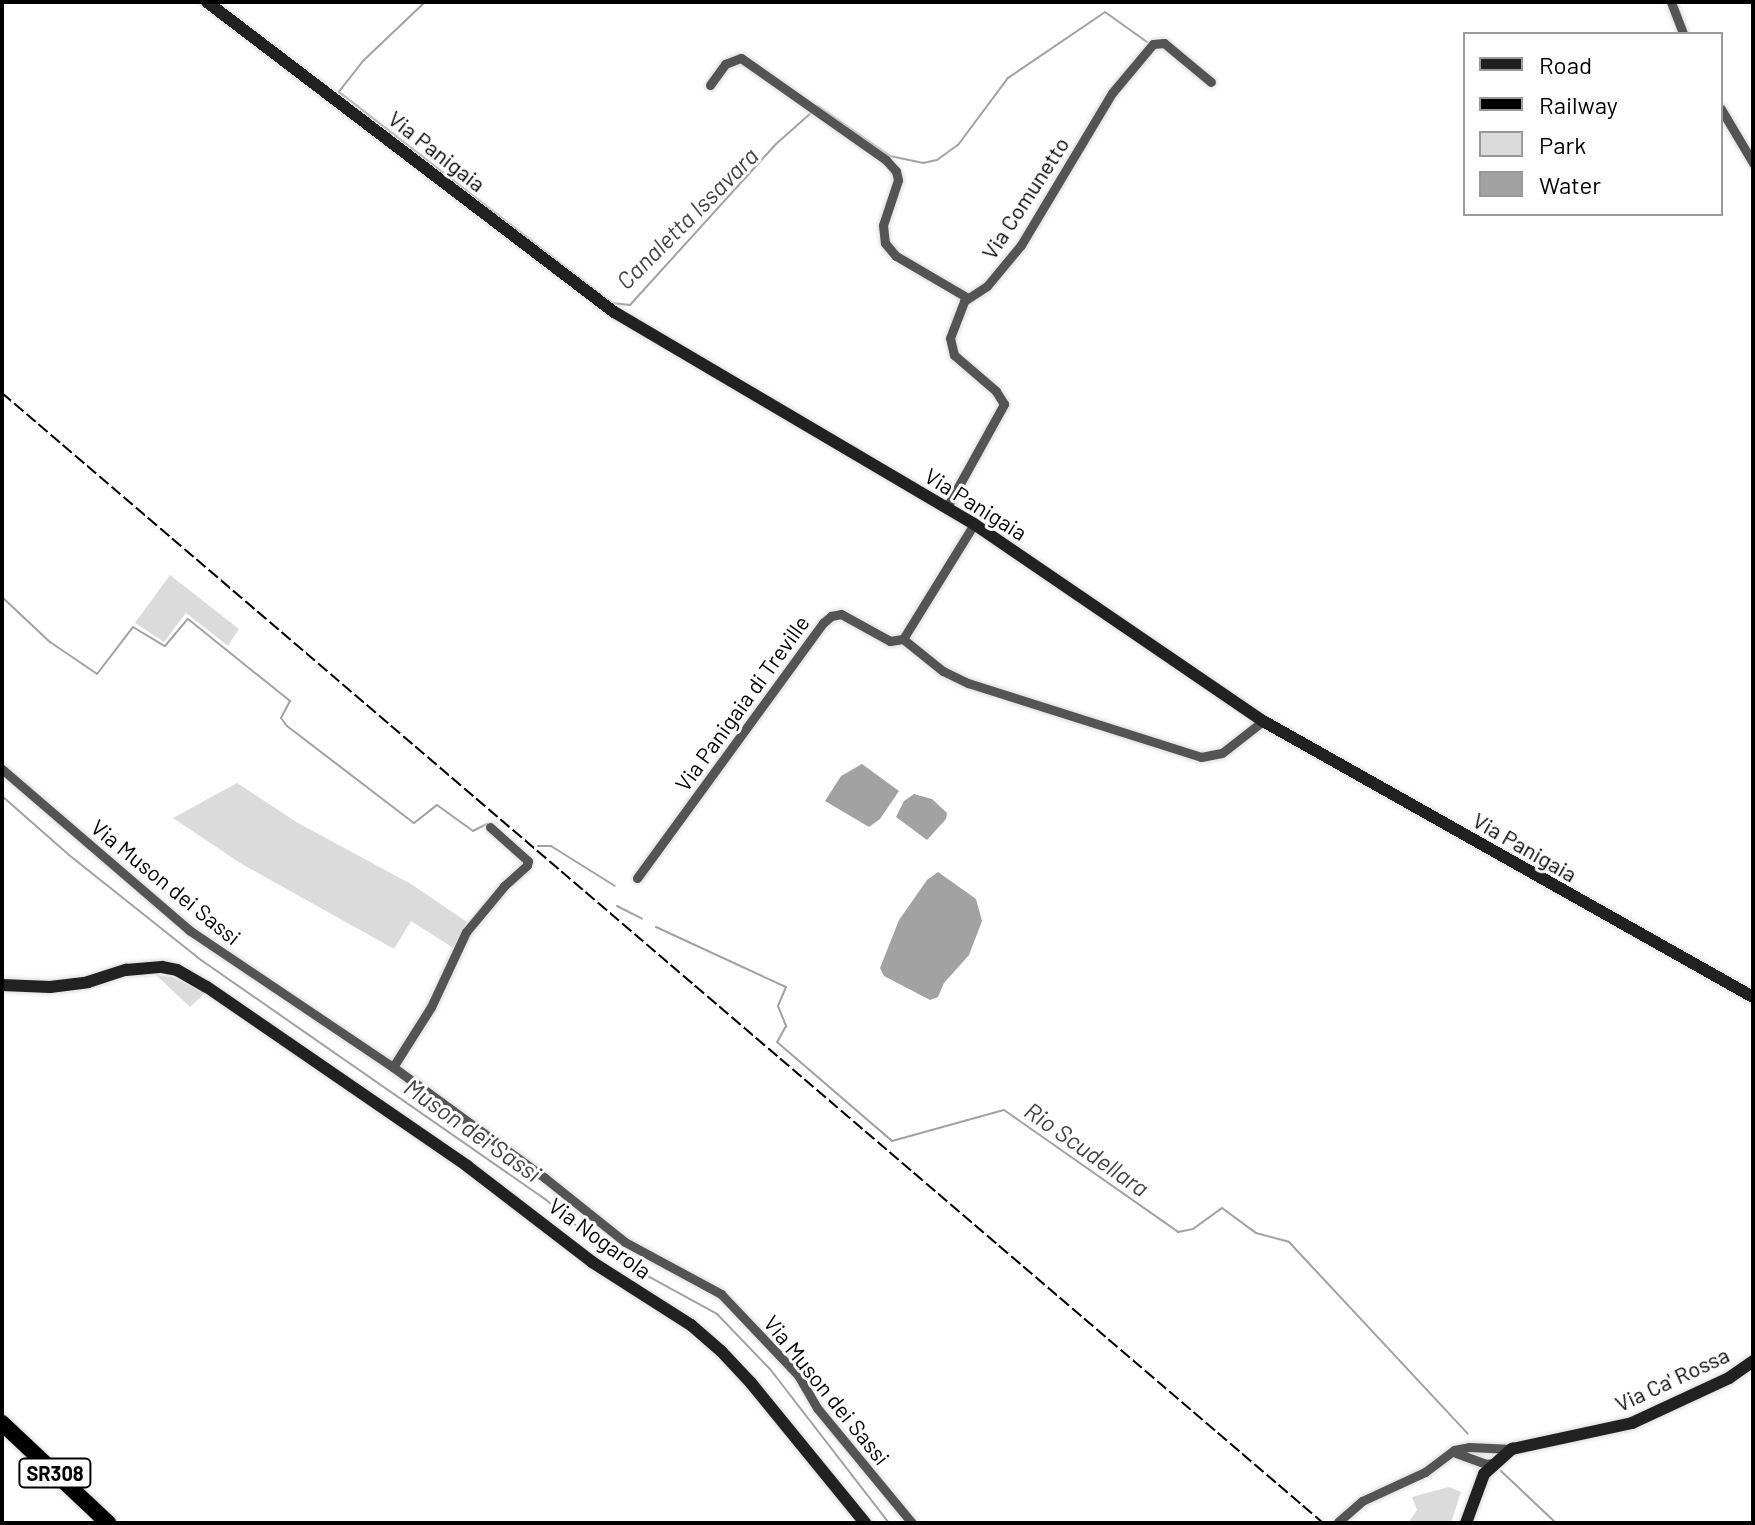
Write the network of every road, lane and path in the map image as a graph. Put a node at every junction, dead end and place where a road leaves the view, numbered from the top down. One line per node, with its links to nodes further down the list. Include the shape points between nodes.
1 (207, 2): 9 (street, Via Panigaia, via 614,312)
2 (1671, 2): 3 (street)
3 (1682, 32)
4 (1211, 82): 8 (street, Via Comunetto, via 1164,43 1153,44 1112,93 1021,245 987,286)
5 (710, 85): 8 (street, via 725,64 741,58 886,160 898,180 883,225 885,243 896,256)
6 (1723, 112): 7 (street)
7 (1753, 163)
8 (968, 298): 9 (street, Via Comunetto, via 952,329 951,346 959,361 1004,404)
9 (947, 507): 10 (street, Via Panigaia)
10 (974, 524): 11 (street); 12 (street, Via Panigaia)
11 (903, 639): 12 (street, Via Panigaia di Treville, via 943,671 968,683 1201,757 1222,753); 15 (street, Via Panigaia di Treville, via 890,641 841,614 827,619)
12 (1263, 721): 17 (street, Via Panigaia)
13 (2, 769): 18 (street, Via Muson dei Sassi, via 189,930)
14 (490, 827): 18 (street, via 528,861 466,932 431,1007)
15 (637, 878)
16 (2, 985): 29 (street, Via Nogarola, via 50,987 162,967 207,987 490,1183 592,1262 691,1325 751,1383)
17 (1753, 997)
18 (393, 1067): 30 (street, Via Muson dei Sassi, via 625,1242 734,1305 798,1375 818,1409)
19 (1753, 1361): 21 (street, Via Ca' Rossa, via 1729,1378 1632,1423)
20 (2, 1423): 28 (highway, SR308)
21 (1512, 1449): 22 (street, Via Ca' Rossa); 25 (street, Via Ca' Rossa)
22 (1483, 1450): 23 (street, Via Ca' Rossa, via 1469,1447); 25 (street)
23 (1446, 1456): 24 (street, via 1462,1453); 27 (street, Via Ca' Rossa, via 1425,1472 1362,1501)
24 (1478, 1462): 25 (street); 26 (street, Via Ca' Rossa)
25 (1493, 1463): 26 (street, Via Ca' Rossa)
26 (1481, 1480): 31 (street, Via Ca' Rossa)
27 (1338, 1522)
28 (108, 1523)
29 (865, 1523)
30 (912, 1523)
31 (1466, 1523)

